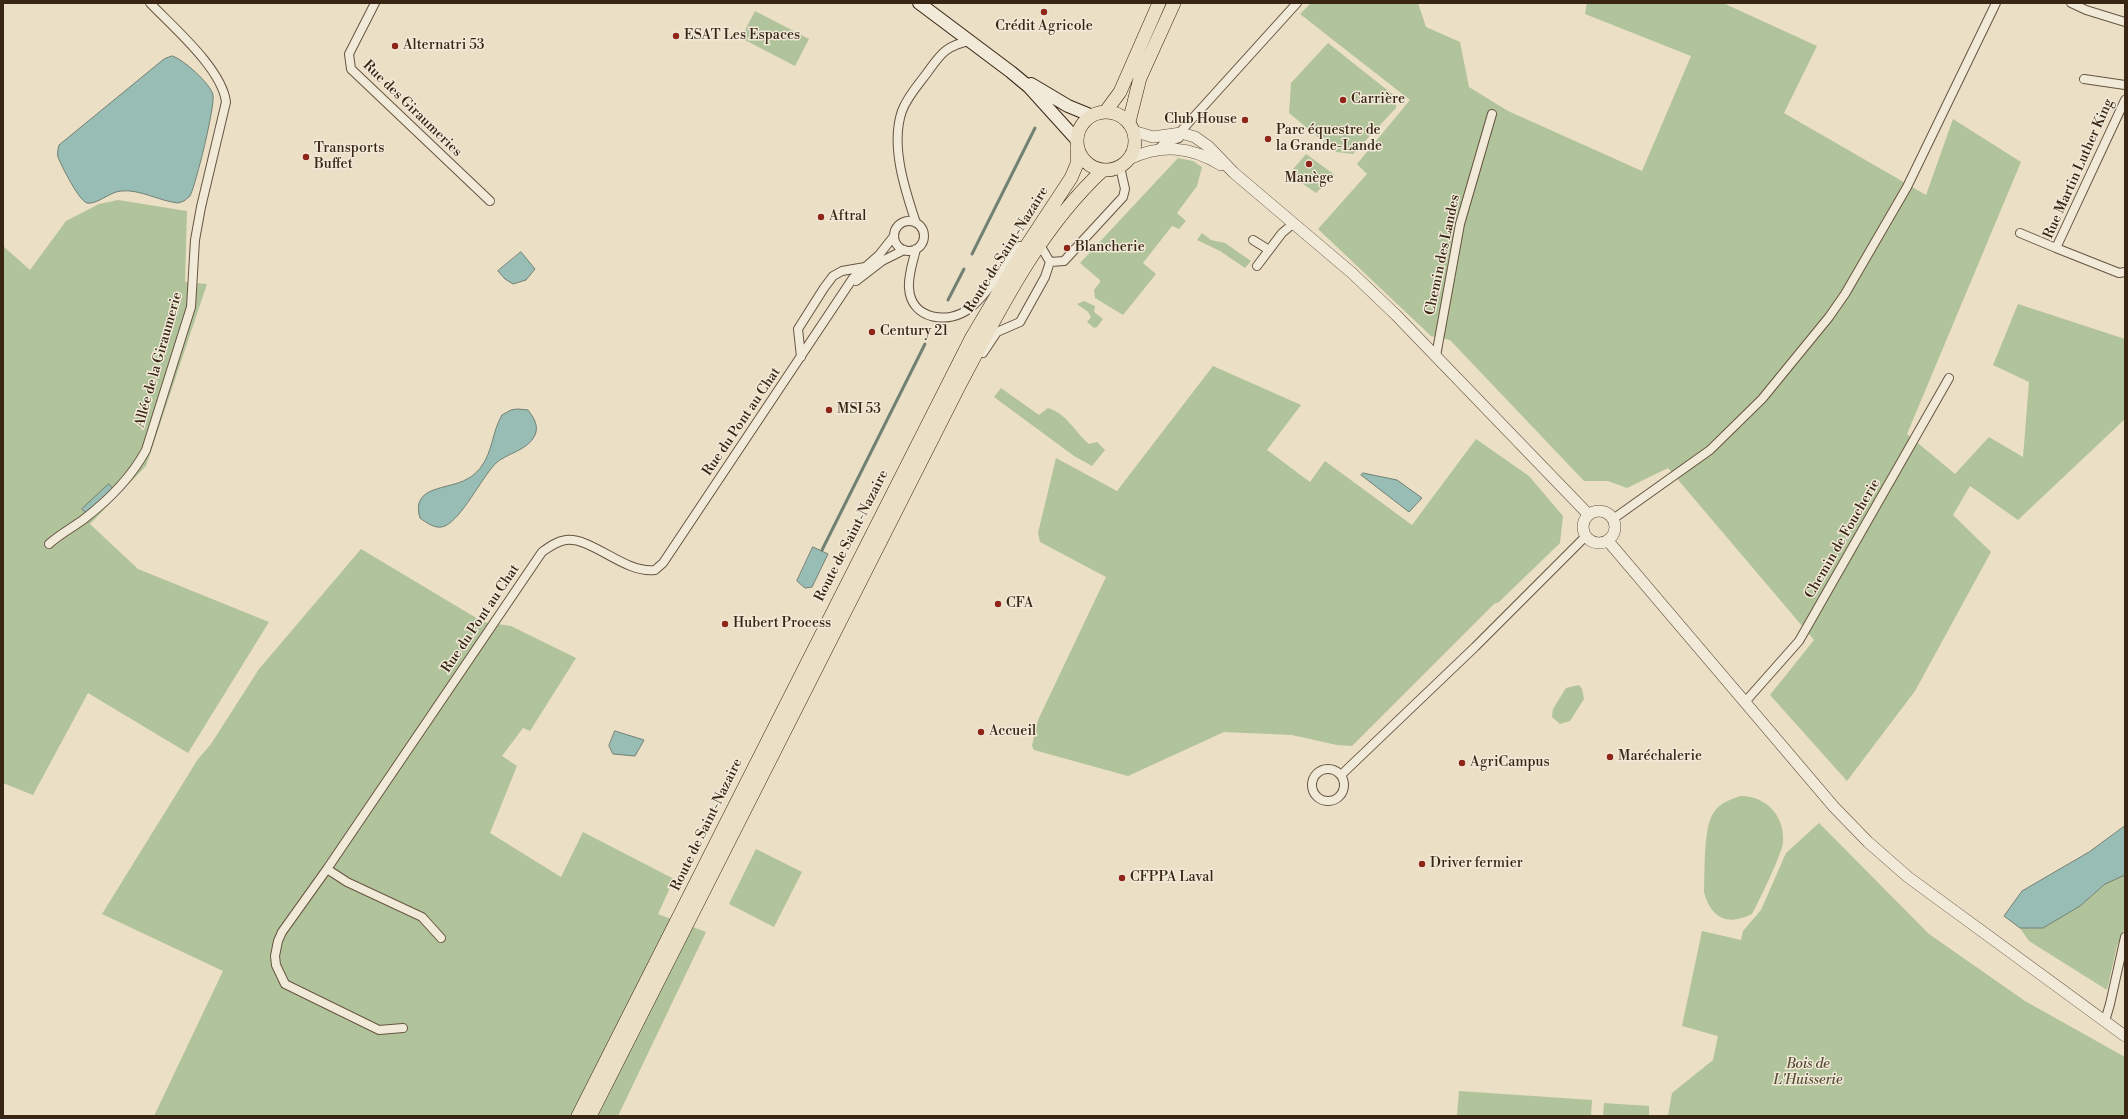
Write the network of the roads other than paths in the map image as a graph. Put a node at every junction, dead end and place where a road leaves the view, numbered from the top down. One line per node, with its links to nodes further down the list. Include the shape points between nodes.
1 (150, 3): 50 (street, Allée de la Giraumerie, via 216,73 225,91 226,102 195,240 191,307 146,450 136,467 110,498)
2 (374, 3): 25 (street, Rue des Giraumeries, via 350,54 351,69)
3 (919, 3): 10 (main road)
4 (1160, 3): 15 (main road, via 1120,92)
5 (1174, 3): 18 (main road, via 1140,78)
6 (1297, 3): 19 (street)
7 (1996, 3): 47 (street, via 1907,187 1829,317 1762,399 1710,450)
8 (2071, 3): 9 (street)
9 (2125, 22)
10 (970, 41): 11 (main road); 27 (street, via 946,48 909,97 900,117 899,155)
11 (1011, 72): 17 (main road); 20 (main road, via 1029,87)
12 (2084, 79): 13 (street)
13 (2125, 85)
14 (2125, 100): 33 (street, Rue Martin Luther King)
15 (1106, 111): 17 (main road); 18 (main road, via 1122,116)
16 (1492, 114): 42 (street, Chemin des Landes, via 1460,224)
17 (1090, 116): 20 (main road, via 1082,122)
18 (1131, 126): 19 (street, via 1153,138); 22 (main road, via 1135,145)
19 (1181, 133): 21 (street, via 1179,138 1163,144); 24 (street, via 1195,137 1209,146)
20 (1077, 144): 23 (main road, via 1087,164); 26 (main road, Route de Saint-Nazaire, via 1076,164 1071,178)
21 (1158, 150): 22 (street, via 1140,154); 24 (street, via 1185,149)
22 (1124, 163): 23 (main road); 37 (street, via 1123,197 1064,261)
23 (1104, 170): 32 (main road, Route de Saint-Nazaire, via 1084,188)
24 (1234, 173): 28 (street)
25 (490, 201)
26 (1050, 208): 34 (street, via 981,297 970,308 955,317 940,319 927,315 918,309 912,300 909,277); 59 (main road, Route de Saint-Nazaire, via 972,337)
27 (916, 223): 30 (street, via 904,222 895,230); 34 (street, via 923,231 924,238)
28 (1294, 223): 36 (street, via 1282,233); 42 (street, via 1352,273)
29 (2020, 233): 33 (street)
30 (894, 236): 35 (street, via 895,242); 39 (street, via 879,255)
31 (1253, 240): 36 (street)
32 (1040, 245): 37 (street); 45 (main road, Route de Saint-Nazaire, via 998,314)
33 (2056, 248): 40 (street, Rue Martin Luther King)
34 (916, 249): 35 (street)
35 (904, 250): 41 (street, via 882,261)
36 (1269, 250): 38 (street)
37 (1050, 262): 45 (street, via 1045,277 1020,322 997,332)
38 (1257, 266)
39 (865, 267): 41 (street); 43 (street, via 842,271 833,276 824,288 798,329)
40 (2123, 273)
41 (848, 287): 43 (street, Rue du Pont au Chat)
42 (1436, 356): 46 (street)
43 (801, 357): 53 (street, Rue du Pont au Chat, via 663,563 655,570 637,569 579,541 567,539 556,542 542,552)
44 (1949, 378): 51 (street, Chemin de Foucherie, via 1799,641)
45 (957, 390): 60 (main road, Route de Saint-Nazaire)
46 (1588, 514): 47 (street, via 1602,511); 48 (street, via 1583,523)
47 (1613, 519): 49 (street, via 1614,533)
48 (1585, 537): 49 (street, via 1598,544); 52 (street, via 1475,647)
49 (1608, 541): 51 (street)
50 (49, 544)
51 (1745, 702): 56 (street, via 1834,807 1868,842 1908,877)
52 (1340, 775): 52 (street, via 1331,769 1321,770 1316,774 1312,784 1318,798 1328,801 1338,798 1344,789)
53 (327, 869): 55 (street, via 347,882 422,917); 57 (street, Rue du Pont au Chat, via 282,932 275,956 279,975 284,984 292,989 379,1030)
54 (2125, 936): 56 (street)
55 (441, 938)
56 (2105, 1021): 58 (street)
57 (403, 1028)
58 (2125, 1036)
59 (578, 1116)
60 (590, 1116)

